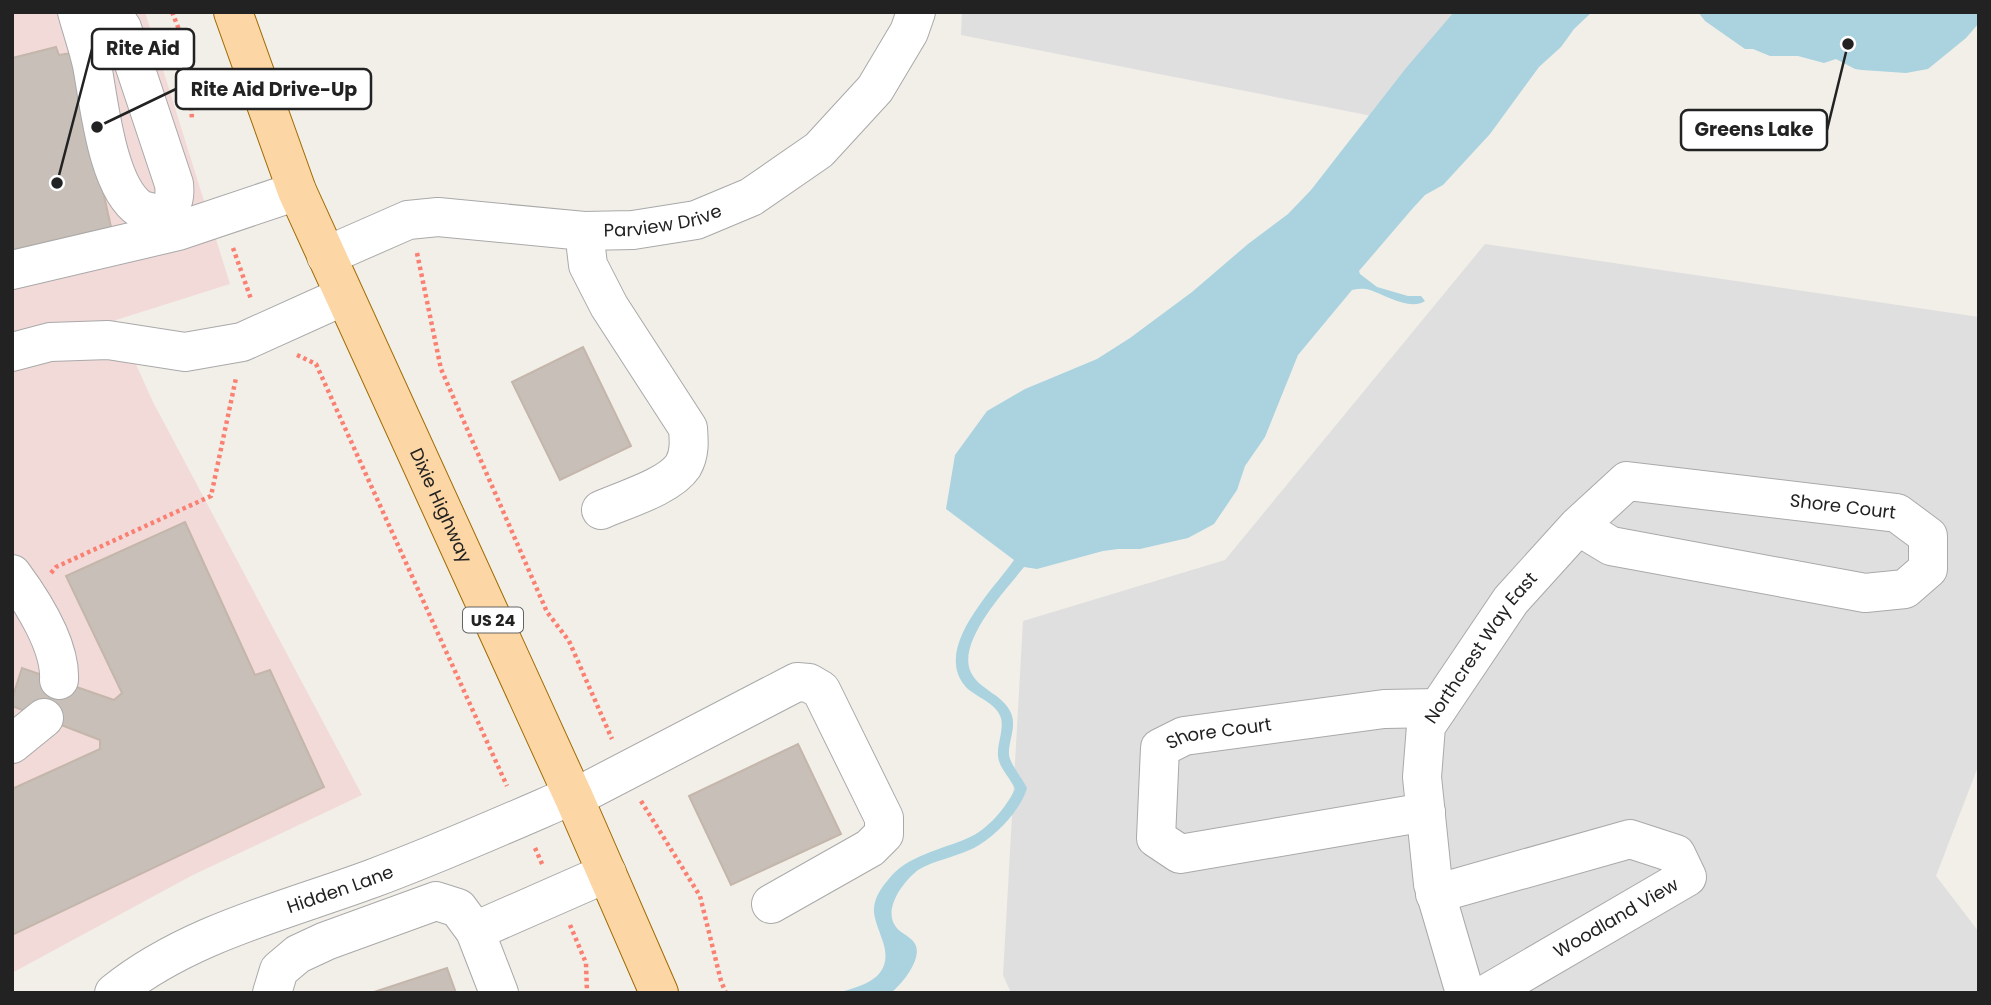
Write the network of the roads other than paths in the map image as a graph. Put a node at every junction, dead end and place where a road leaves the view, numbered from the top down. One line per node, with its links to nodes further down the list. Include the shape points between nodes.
1 (77, 12): 6 (street, via 111,159 119,180)
2 (111, 12): 6 (street, via 122,28 174,184 176,198 170,208 156,214)
3 (233, 12): 5 (main road, Dixie Highway / US 24)
4 (916, 12): 8 (street, Parview Drive, via 875,89 819,150 751,197 696,220 633,230)
5 (297, 191): 7 (street); 9 (main road, Dixie Highway / US 24)
6 (140, 208): 7 (street)
7 (178, 231): 10 (street)
8 (584, 231): 9 (street, Parview Drive, via 438,217 408,220); 13 (street, via 588,265 609,306 688,428 690,448 682,466 665,481)
9 (326, 256): 11 (main road, Dixie Highway / US 24)
10 (12, 270)
11 (344, 296): 12 (street, via 242,342 185,352 108,340 50,342); 20 (main road, Dixie Highway / US 24)
12 (12, 352)
13 (601, 510)
14 (1578, 526): 14 (street, Shore Court, via 1611,546 1865,593 1905,589 1928,569 1928,536 1897,513 1628,481); 17 (street, Northcrest Way East, via 1511,600)
15 (30, 576): 16 (street, via 27,594 46,632)
16 (59, 680)
17 (1438, 708): 21 (street, Northcrest Way East, via 1426,726 1422,777); 21 (street, Shore Court, via 1384,709 1184,736 1160,748 1156,838 1180,853)
18 (44, 718): 19 (street)
19 (12, 744)
20 (574, 797): 22 (main road, Dixie Highway / US 24); 24 (street, Hidden Lane, via 797,682 809,683 821,690 884,818 884,834 870,848); 27 (street, Hidden Lane, via 372,879 231,928 141,971)
21 (1426, 812): 23 (street, Northcrest Way East)
22 (607, 873): 25 (street); 26 (main road, Dixie Highway / US 24)
23 (1436, 894): 30 (street, Northcrest Way East); 31 (street, Woodland View, via 1630,839 1676,854 1687,877)
24 (771, 904)
25 (475, 931): 28 (street, via 458,908 436,901 298,954 279,970); 29 (street)
26 (657, 989)
27 (114, 993)
28 (272, 993)
29 (499, 993)
30 (1465, 993)
31 (1488, 993)

